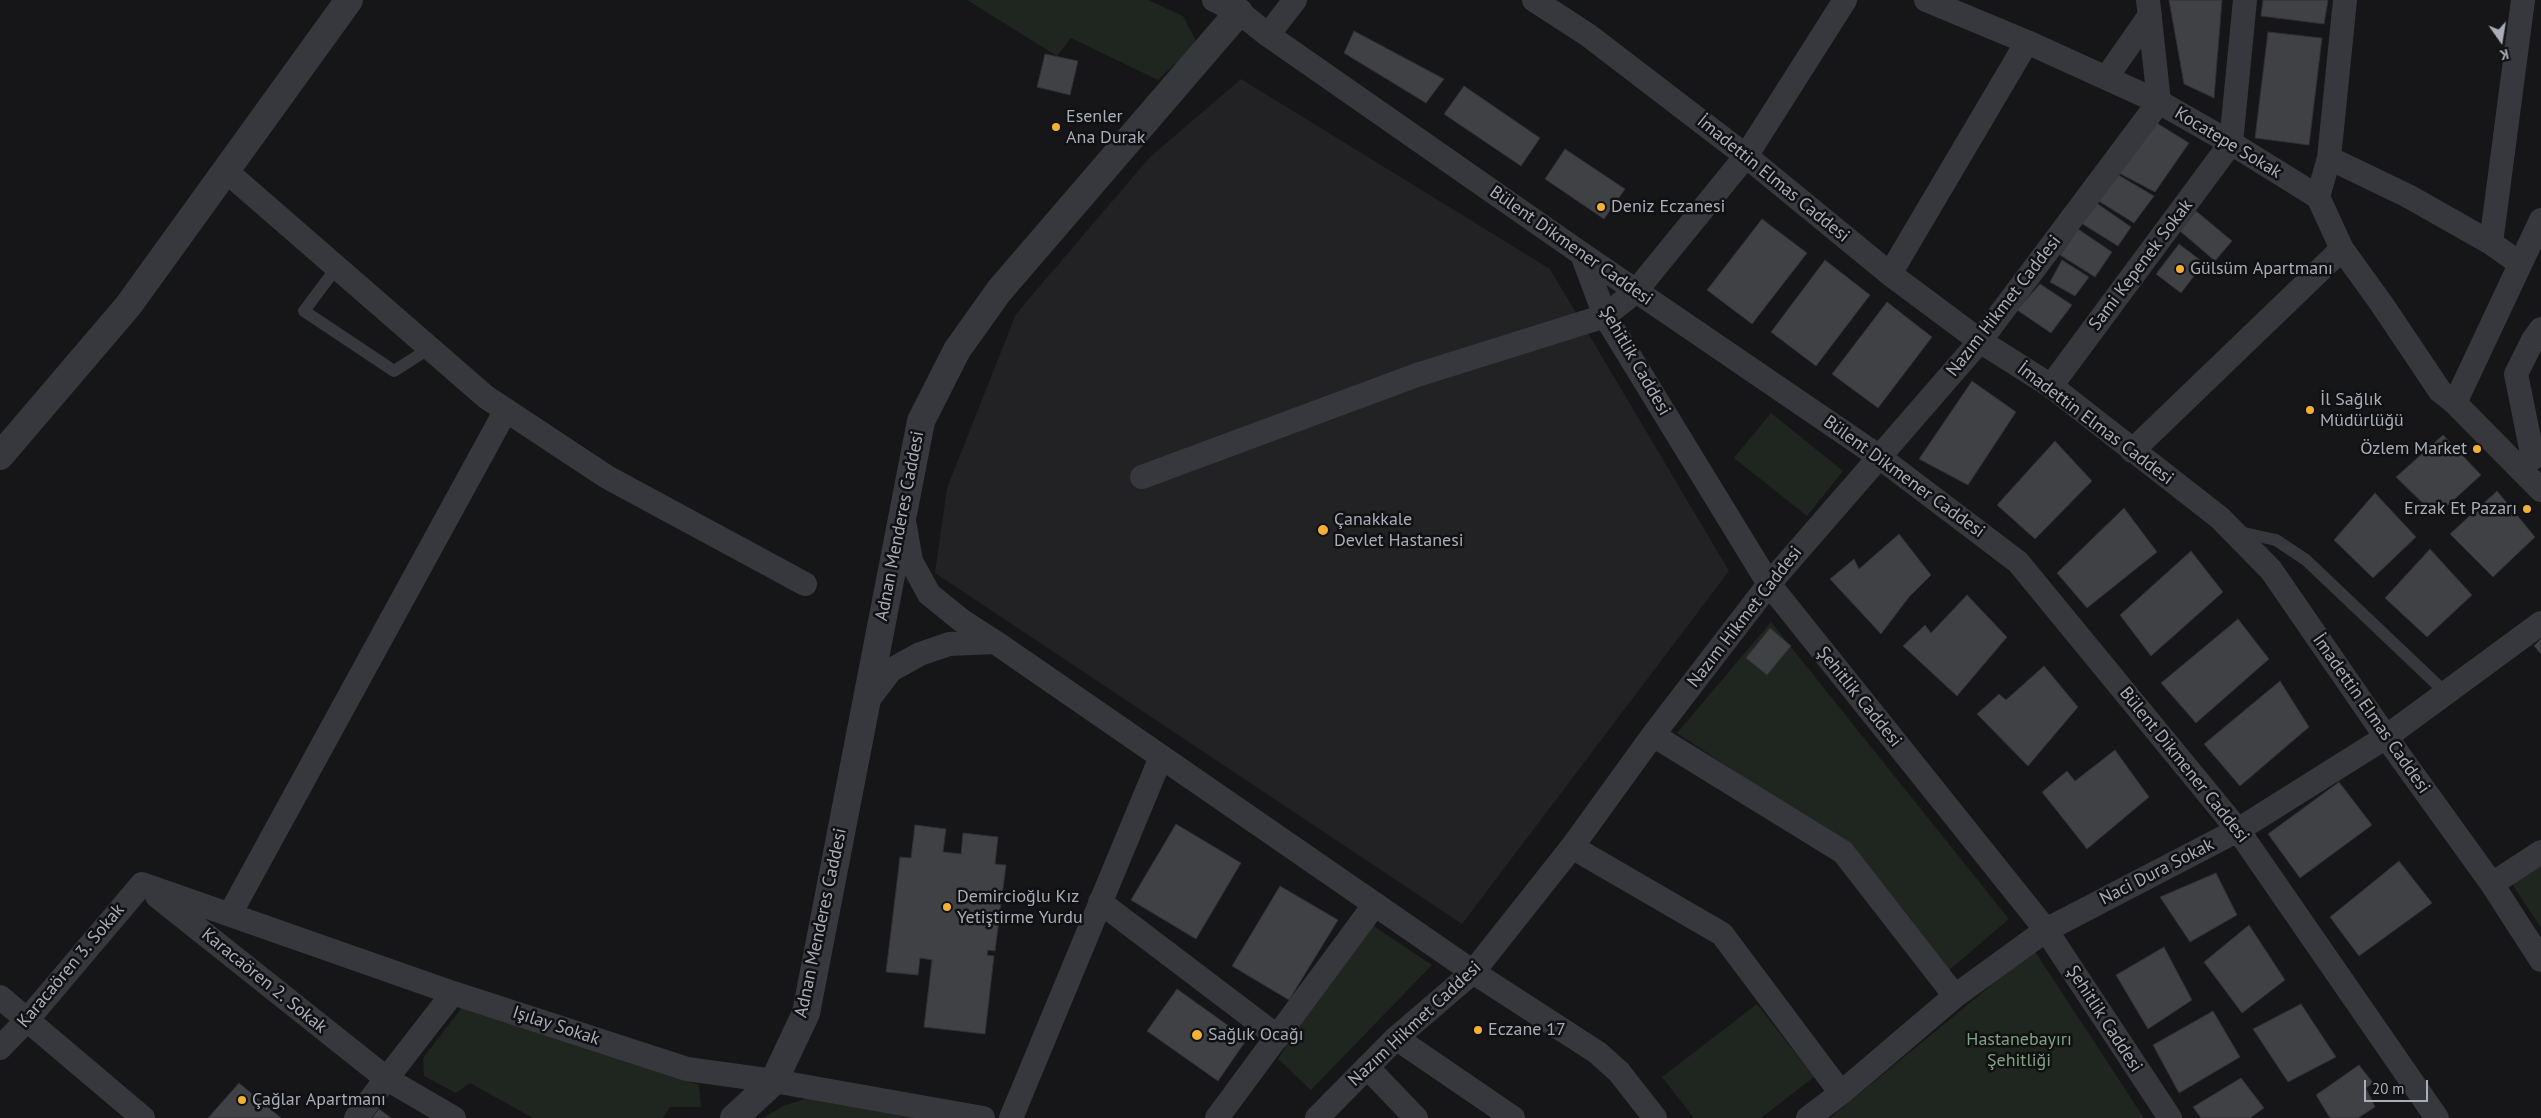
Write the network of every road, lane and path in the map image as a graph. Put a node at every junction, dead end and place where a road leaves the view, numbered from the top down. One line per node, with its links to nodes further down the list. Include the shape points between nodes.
1 (350, 0): 19 (street)
2 (1214, 0): 11 (street, Bülent Dikmener Caddesi)
3 (1295, 0): 12 (street)
4 (1534, 0): 17 (street, İmadettin Elmas Caddesi, via 1588,35)
5 (1845, 0): 17 (street)
6 (1926, 0): 13 (street, Kocatepe Sokak)
7 (2245, 0): 16 (street)
8 (2345, 0): 18 (street)
9 (2523, 0): 22 (street)
10 (2149, 8): 14 (street); 15 (street)
11 (1239, 12): 12 (street, Bülent Dikmener Caddesi); 42 (street, Adnan Menderes Caddesi, via 999,291 957,350 922,421)
12 (1268, 35): 24 (street, Bülent Dikmener Caddesi)
13 (2027, 42): 14 (street, Kocatepe Sokak); 27 (street)
14 (2106, 78): 15 (street, Kocatepe Sokak)
15 (2159, 102): 16 (street, Kocatepe Sokak); 31 (street, Nazım Hikmet Caddesi)
16 (2231, 143): 20 (street, Kocatepe Sokak); 33 (street, Sami Kepenek Sokak)
17 (1746, 156): 27 (street, İmadettin Elmas Caddesi); 28 (street)
18 (2329, 158): 20 (street); 22 (street, via 2408,196)
19 (226, 171): 26 (street); 37 (street, via 128,306)
20 (2318, 197): 23 (street)
21 (2541, 220): 25 (street)
22 (2491, 243): 25 (street)
23 (2342, 249): 34 (street); 36 (street)
24 (1582, 254): 28 (street, Bülent Dikmener Caddesi); 29 (street, Şehitlik Caddesi)
25 (2519, 263): 34 (street, via 2471,370)
26 (337, 267): 32 (street); 32 (lane, via 304,311 394,372)
27 (1890, 274): 31 (street, İmadettin Elmas Caddesi)
28 (1636, 291): 29 (street); 38 (street, Bülent Dikmener Caddesi)
29 (1605, 316): 40 (street, via 1417,375); 45 (street, Şehitlik Caddesi)
30 (2541, 329): 39 (street, via 2516,374)
31 (1980, 341): 33 (street, İmadettin Elmas Caddesi); 38 (street, Nazım Hikmet Caddesi)
32 (430, 348): 35 (street)
33 (2051, 386): 36 (street, İmadettin Elmas Caddesi)
34 (2452, 396): 39 (street); 41 (street)
35 (506, 410): 44 (street, via 607,477); 60 (street)
36 (2132, 451): 43 (street, İmadettin Elmas Caddesi)
37 (0, 456)
38 (1878, 456): 45 (street, Nazım Hikmet Caddesi); 53 (street, Bülent Dikmener Caddesi, via 2018,562)
39 (2537, 460)
40 (1142, 477)
41 (2541, 490)
42 (902, 510): 47 (street, via 911,561 929,594); 49 (street, Adnan Menderes Caddesi)
43 (2233, 531): 48 (lane, via 2276,540 2306,560); 51 (street, İmadettin Elmas Caddesi, via 2271,570)
44 (805, 584)
45 (1769, 584): 50 (street, Nazım Hikmet Caddesi); 61 (street, Şehitlik Caddesi)
46 (2541, 623): 48 (street, Naci Dura Sokak)
47 (995, 642): 49 (street, via 948,644 920,654 891,670); 52 (street)
48 (2446, 693): 51 (street, Naci Dura Sokak)
49 (865, 704): 73 (street, Adnan Menderes Caddesi, via 806,1013)
50 (1653, 735): 54 (street, Nazım Hikmet Caddesi); 65 (street, via 1843,852)
51 (2386, 738): 53 (street, Naci Dura Sokak); 57 (street, İmadettin Elmas Caddesi)
52 (1161, 757): 58 (street); 59 (street)
53 (2238, 830): 61 (street, Naci Dura Sokak); 88 (street, Bülent Dikmener Caddesi)
54 (1572, 847): 63 (street, Nazım Hikmet Caddesi); 74 (street, via 1722,934)
55 (2541, 852): 57 (street)
56 (142, 884): 60 (street, Işılay Sokak); 67 (street, Karacaören 3. Sokak); 72 (street, Karacaören 2. Sokak)
57 (2492, 884): 62 (street, İmadettin Elmas Caddesi)
58 (1100, 902): 68 (street); 80 (street)
59 (1375, 904): 63 (street); 68 (street)
60 (230, 914): 64 (street, Işılay Sokak)
61 (2046, 930): 65 (street, Naci Dura Sokak); 87 (street, Şehitlik Caddesi)
62 (2541, 960)
63 (1473, 972): 69 (street, Nazım Hikmet Caddesi); 85 (street, via 1598,1053 1619,1072)
64 (453, 993): 72 (street); 73 (street, Işılay Sokak, via 687,1069)
65 (1955, 996): 74 (street, Naci Dura Sokak)
66 (0, 997): 67 (street)
67 (27, 1020): 70 (street, Karacaören 3. Sokak); 75 (street)
68 (1278, 1037): 81 (street)
69 (1396, 1038): 71 (street, Nazım Hikmet Caddesi); 84 (street)
70 (0, 1048)
71 (1367, 1067): 82 (street, Nazım Hikmet Caddesi); 83 (street)
72 (387, 1079): 76 (street); 77 (street, Karacaören 2. Sokak)
73 (774, 1081): 78 (street, Adnan Menderes Caddesi); 79 (street, Işılay Sokak)
74 (1841, 1093): 86 (street, Naci Dura Sokak)
75 (143, 1118)
76 (356, 1118)
77 (454, 1118)
78 (734, 1118)
79 (983, 1118)
80 (1011, 1118)
81 (1218, 1118)
82 (1317, 1118)
83 (1416, 1118)
84 (1513, 1118)
85 (1654, 1118)
86 (1808, 1118)
87 (2170, 1118)
88 (2437, 1118)

